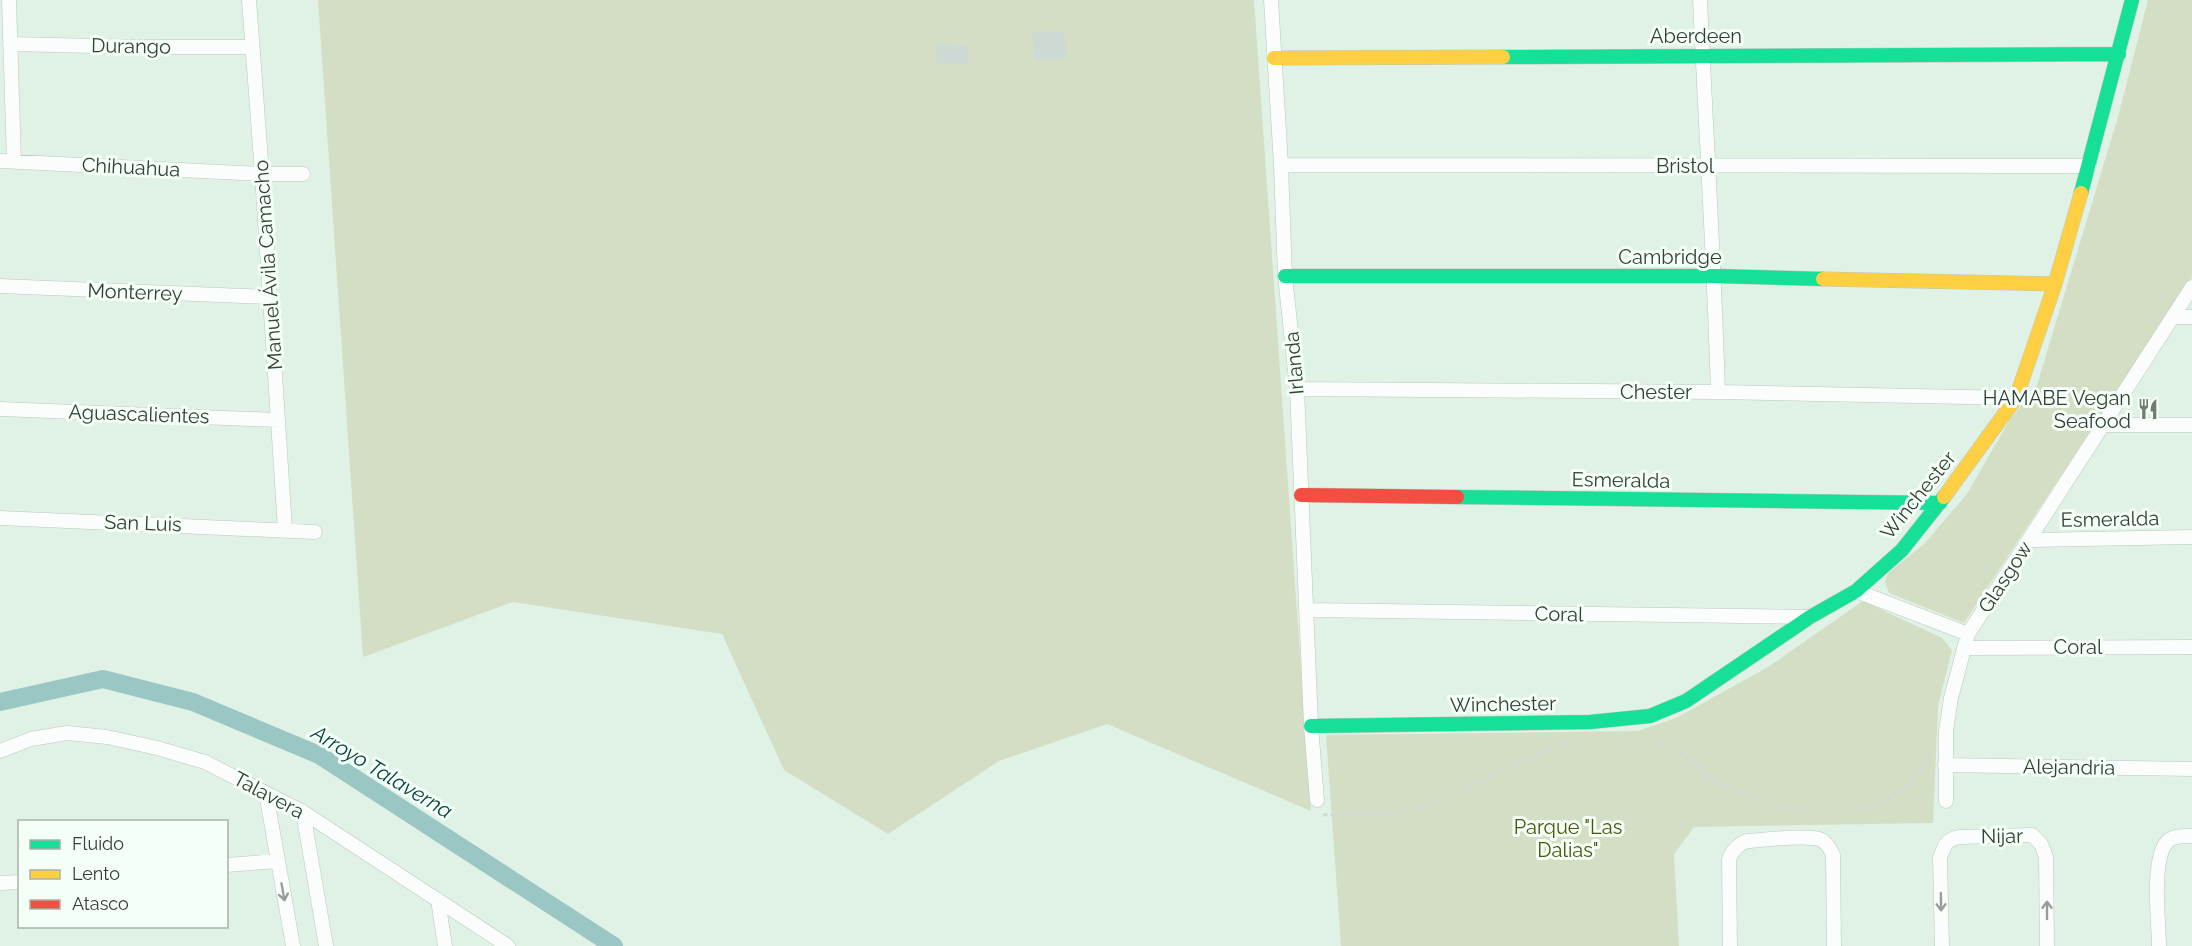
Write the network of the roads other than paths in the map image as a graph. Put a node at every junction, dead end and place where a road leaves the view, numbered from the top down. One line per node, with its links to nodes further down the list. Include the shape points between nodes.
1 (9, 0): 6 (street)
2 (249, 0): 7 (street, Manuel Ávila Camacho)
3 (1271, 0): 10 (street, Irlanda)
4 (1700, 0): 9 (street)
5 (2132, 0): 8 (street, Winchester)
6 (10, 44): 7 (street, Durango); 11 (street)
7 (252, 47): 15 (street, Manuel Ávila Camacho)
8 (2119, 54): 9 (street, Aberdeen); 14 (street, Winchester)
9 (1703, 55): 10 (street, Aberdeen); 13 (street)
10 (1274, 58): 12 (street, Irlanda)
11 (7, 161): 15 (street, Chihuahua)
12 (1281, 165): 13 (street, Bristol); 17 (street, Irlanda)
13 (1707, 166): 14 (street, Bristol); 18 (street)
14 (2089, 166): 19 (street, Winchester)
15 (262, 174): 16 (street, Chihuahua); 22 (street, Manuel Ávila Camacho)
16 (303, 174)
17 (1285, 276): 18 (street, Cambridge); 25 (street, Irlanda)
18 (1715, 276): 19 (street, Cambridge); 26 (street)
19 (2055, 284): 27 (street, Winchester)
20 (0, 286): 22 (street, Monterrey)
21 (2192, 287): 23 (street, Glasgow)
22 (270, 297): 29 (street, Manuel Ávila Camacho)
23 (2173, 317): 24 (street); 30 (street, Glasgow)
24 (2192, 317)
25 (1297, 389): 26 (street, Chester); 32 (street, Irlanda)
26 (1718, 392): 27 (street, Chester)
27 (2016, 398): 33 (street, Winchester)
28 (0, 409): 29 (street, Aguascalientes)
29 (278, 420): 35 (street, Manuel Ávila Camacho)
30 (2104, 425): 31 (street); 38 (street, Glasgow)
31 (2192, 425)
32 (1301, 495): 33 (street, Esmeralda); 40 (street, Irlanda)
33 (1940, 503): 39 (street, Winchester, via 1902,550)
34 (0, 518): 35 (street, San Luis)
35 (285, 529): 36 (street, San Luis)
36 (315, 532)
37 (2192, 537): 38 (street, Esmeralda)
38 (2029, 540): 42 (street, Glasgow)
39 (1856, 591): 41 (street, Winchester); 42 (street)
40 (1308, 610): 41 (street, Coral); 45 (street, Irlanda)
41 (1810, 617): 45 (street, Winchester, via 1686,701 1650,716 1590,722)
42 (1968, 634): 44 (street, Glasgow)
43 (2192, 647): 44 (street, Coral)
44 (1964, 648): 47 (street, Glasgow, via 1951,698)
45 (1311, 726): 50 (street, Irlanda)
46 (0, 751): 49 (street, Talavera, via 32,739 66,733 107,737 205,762)
47 (1945, 765): 48 (street, Alejandria); 51 (street, Glasgow)
48 (2192, 769)
49 (266, 793): 52 (street, Talavera); 54 (street)
50 (1317, 800)
51 (1946, 801)
52 (303, 812): 58 (street, Talavera); 60 (street)
53 (2192, 836): 67 (street, via 2176,836 2162,849 2158,867)
54 (278, 861): 55 (street); 59 (street, one-way to 59)
55 (228, 865)
56 (18, 882): 57 (street)
57 (0, 883)
58 (438, 900): 61 (street); 62 (street, Talavera)
59 (293, 946)
60 (326, 946)
61 (445, 946)
62 (508, 946)
63 (1730, 946): 64 (street, via 1733,851 1747,841 1807,837 1821,839 1833,855)
64 (1834, 946)
65 (1942, 946): 66 (street, Nijar, one-way to 65, via 2046,857 2032,835 1951,839 1944,846 1940,858)
66 (2047, 946)
67 (2159, 946)

